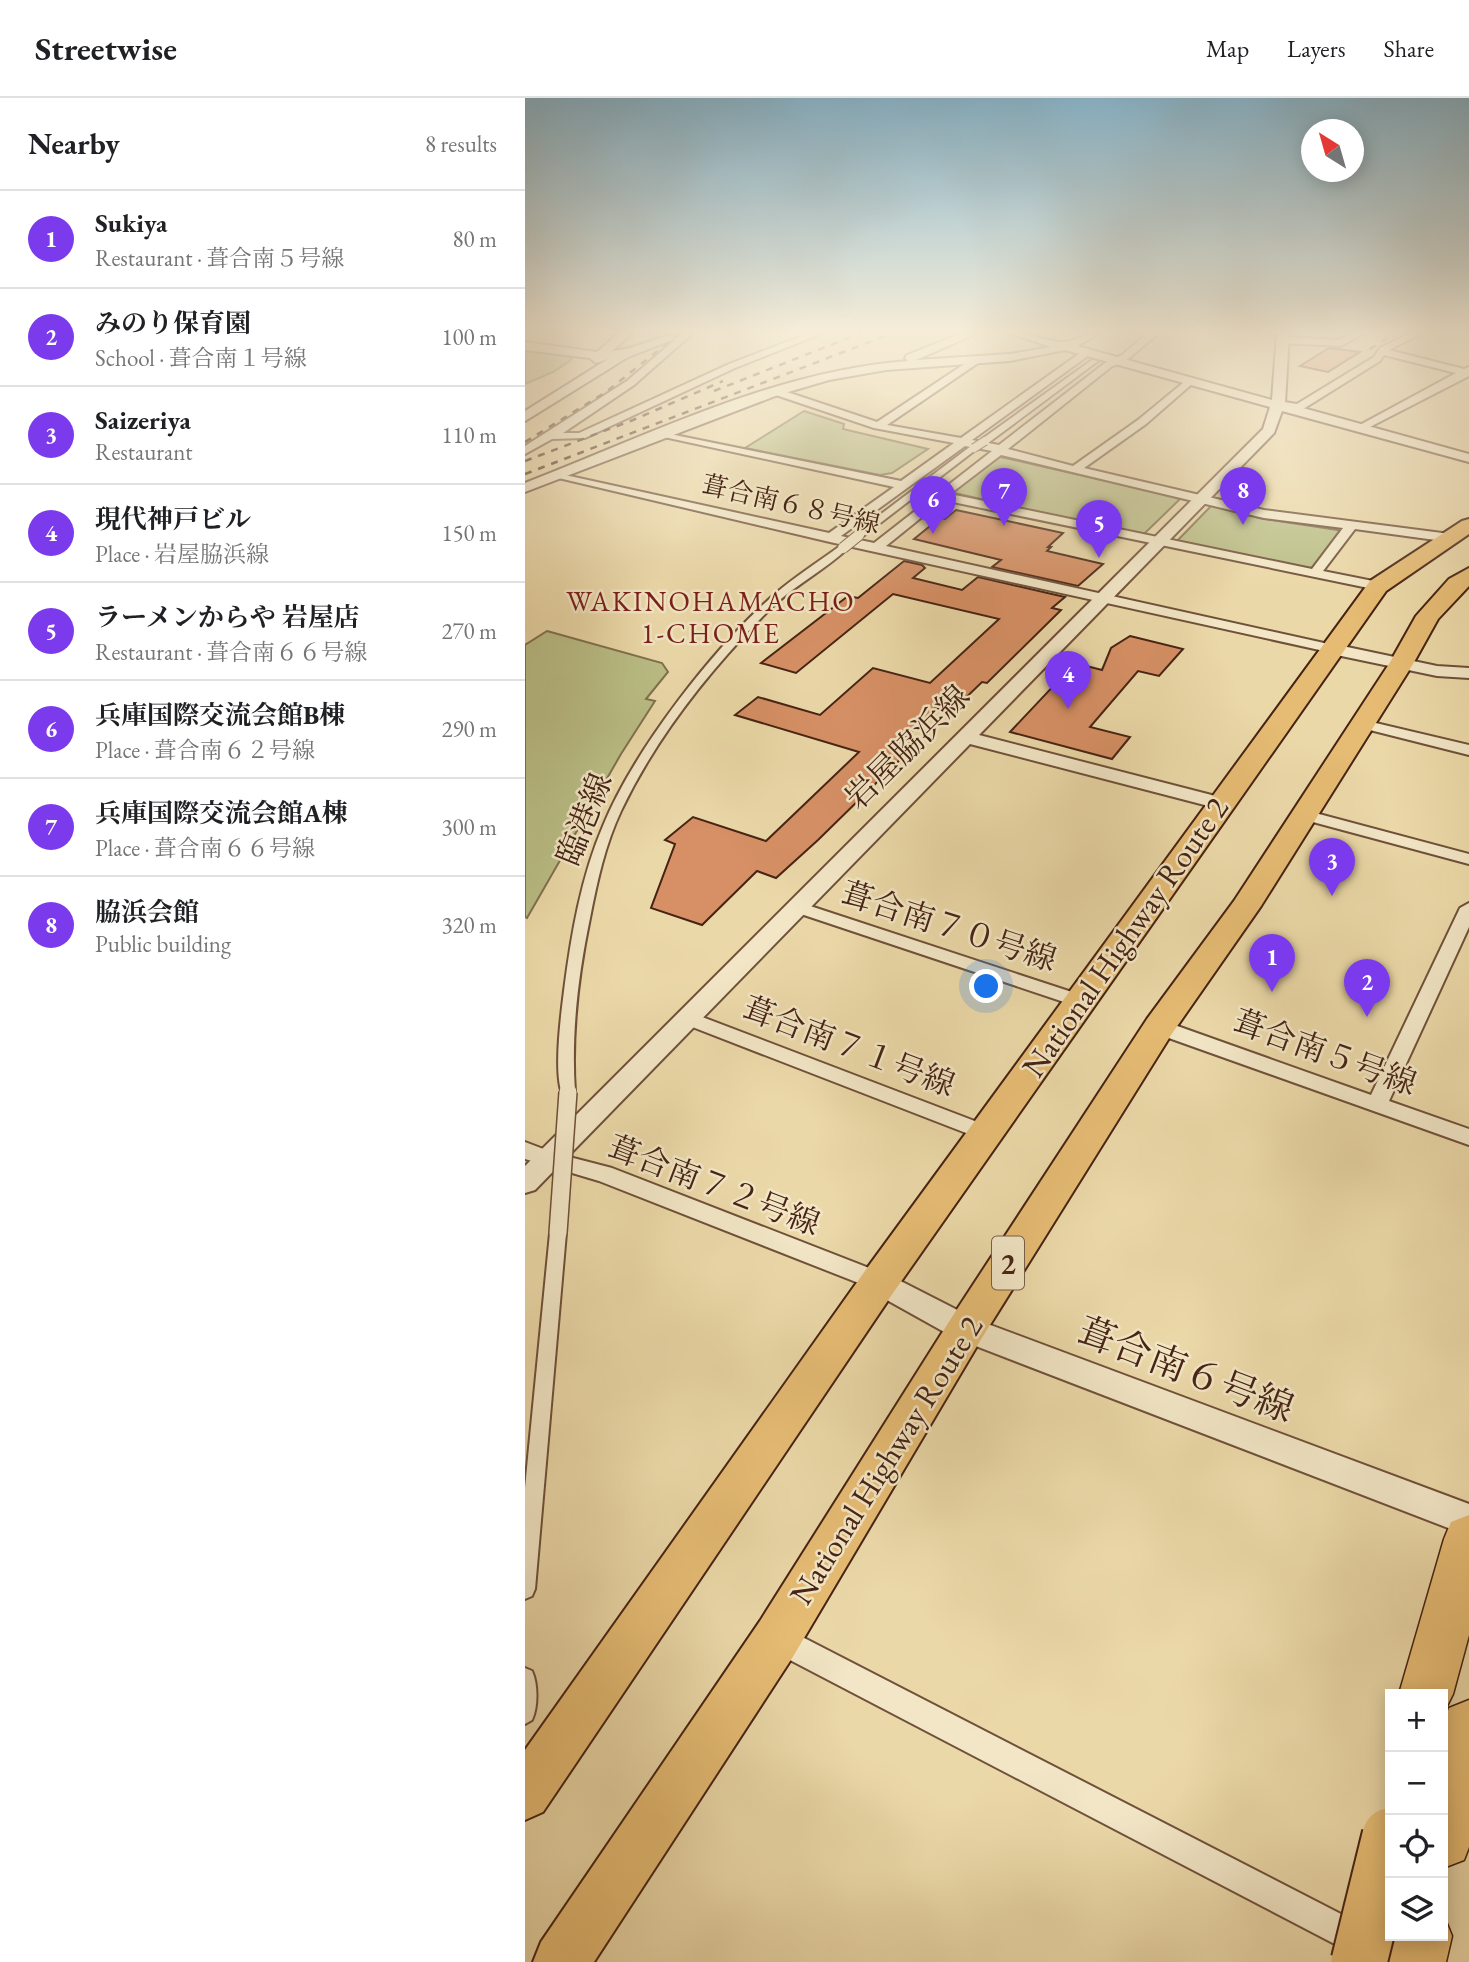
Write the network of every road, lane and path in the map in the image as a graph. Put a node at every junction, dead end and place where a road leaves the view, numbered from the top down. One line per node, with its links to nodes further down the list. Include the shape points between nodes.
1 (578, 420): 16 (street)
2 (616, 420): 16 (street, via 581,436)
3 (699, 420): 15 (street)
4 (860, 420): 13 (street)
5 (887, 420): 13 (street)
6 (994, 420): 17 (street)
7 (1011, 420): 60 (street, 臨港線, bridge, via 773,601 730,645 646,756 614,813 595,868 570,990 558,1233)
8 (1039, 420): 18 (street)
9 (1144, 420): 22 (street)
10 (1272, 420): 27 (street, 岩屋脇浜線, via 1269,430)
11 (1334, 420): 14 (street)
12 (1377, 420): 14 (street)
13 (878, 426): 17 (street)
14 (1362, 428): 20 (street)
15 (660, 435): 23 (street); 24 (street)
16 (550, 436): 19 (street)
17 (961, 442): 18 (street); 24 (street)
18 (1000, 449): 22 (street); 26 (street)
19 (525, 451)
20 (1469, 458)
21 (525, 469): 23 (street, 葺合南６８号線)
22 (1075, 469): 27 (street)
23 (556, 476): 25 (street); 30 (street, 葺合南６８号線)
24 (902, 485): 30 (street)
25 (525, 488)
26 (941, 496): 31 (street); 32 (street)
27 (1200, 497): 28 (street, via 1264,514); 31 (street, 岩屋脇浜線)
28 (1351, 526): 29 (street); 33 (street)
29 (1462, 534): 35 (highway, National Highway Route 2)
30 (830, 538): 32 (street, 葺合南６８号線)
31 (1158, 541): 33 (street); 36 (street, 岩屋脇浜線)
32 (875, 548): 36 (street, 葺合南６８号線)
33 (1315, 573): 35 (street)
34 (1469, 575): 38 (highway, National Highway Route 2 / 2, via 1428,617)
35 (1377, 586): 37 (highway, National Highway Route 2)
36 (1102, 598): 37 (street, 葺合南６８号線); 41 (street, 岩屋脇浜線)
37 (1333, 649): 38 (street); 43 (highway, National Highway Route 2)
38 (1401, 664): 39 (street); 40 (highway, National Highway Route 2 / 2)
39 (1469, 673)
40 (1363, 724): 42 (street); 44 (highway, National Highway Route 2 / 2)
41 (966, 737): 43 (street); 46 (street, 岩屋脇浜線)
42 (1469, 750)
43 (1220, 803): 48 (highway, National Highway Route 2)
44 (1304, 815): 45 (street); 50 (highway, National Highway Route 2 / 2, via 1246,906)
45 (1469, 859)
46 (798, 907): 48 (street, 葺合南７０号線); 49 (street, 岩屋脇浜線)
47 (1469, 908): 51 (street)
48 (1080, 1001): 52 (highway, National Highway Route 2)
49 (689, 1018): 52 (street, 葺合南７１号線); 54 (street, 岩屋脇浜線)
50 (1159, 1027): 51 (street, 葺合南５号線); 57 (highway, National Highway Route 2 / 2)
51 (1377, 1104): 53 (street, 葺合南５号線)
52 (986, 1133): 56 (highway, National Highway Route 2)
53 (1469, 1137)
54 (537, 1155): 55 (street, 岩屋脇浜線); 56 (street, 葺合南７２号線, via 604,1174)
55 (525, 1183)
56 (879, 1282): 57 (street, 葺合南６号線); 67 (highway, National Highway Route 2)
57 (966, 1329): 58 (street, 葺合南６号線); 61 (highway, National Highway Route 2 / 2)
58 (1469, 1520): 63 (street)
59 (1469, 1539): 64 (highway)
60 (525, 1589)
61 (777, 1638): 72 (street); 73 (highway, National Highway Route 2 / 2)
62 (526, 1684): 65 (street)
63 (1425, 1689)
64 (1425, 1689)
65 (525, 1713)
66 (1469, 1728): 68 (highway)
67 (525, 1794)
68 (1448, 1818)
69 (1385, 1844): 72 (street)
70 (1385, 1857): 72 (highway, bridge)
71 (1420, 1941): 74 (highway)
72 (1361, 1956)
73 (561, 1962)
74 (1415, 1962)

